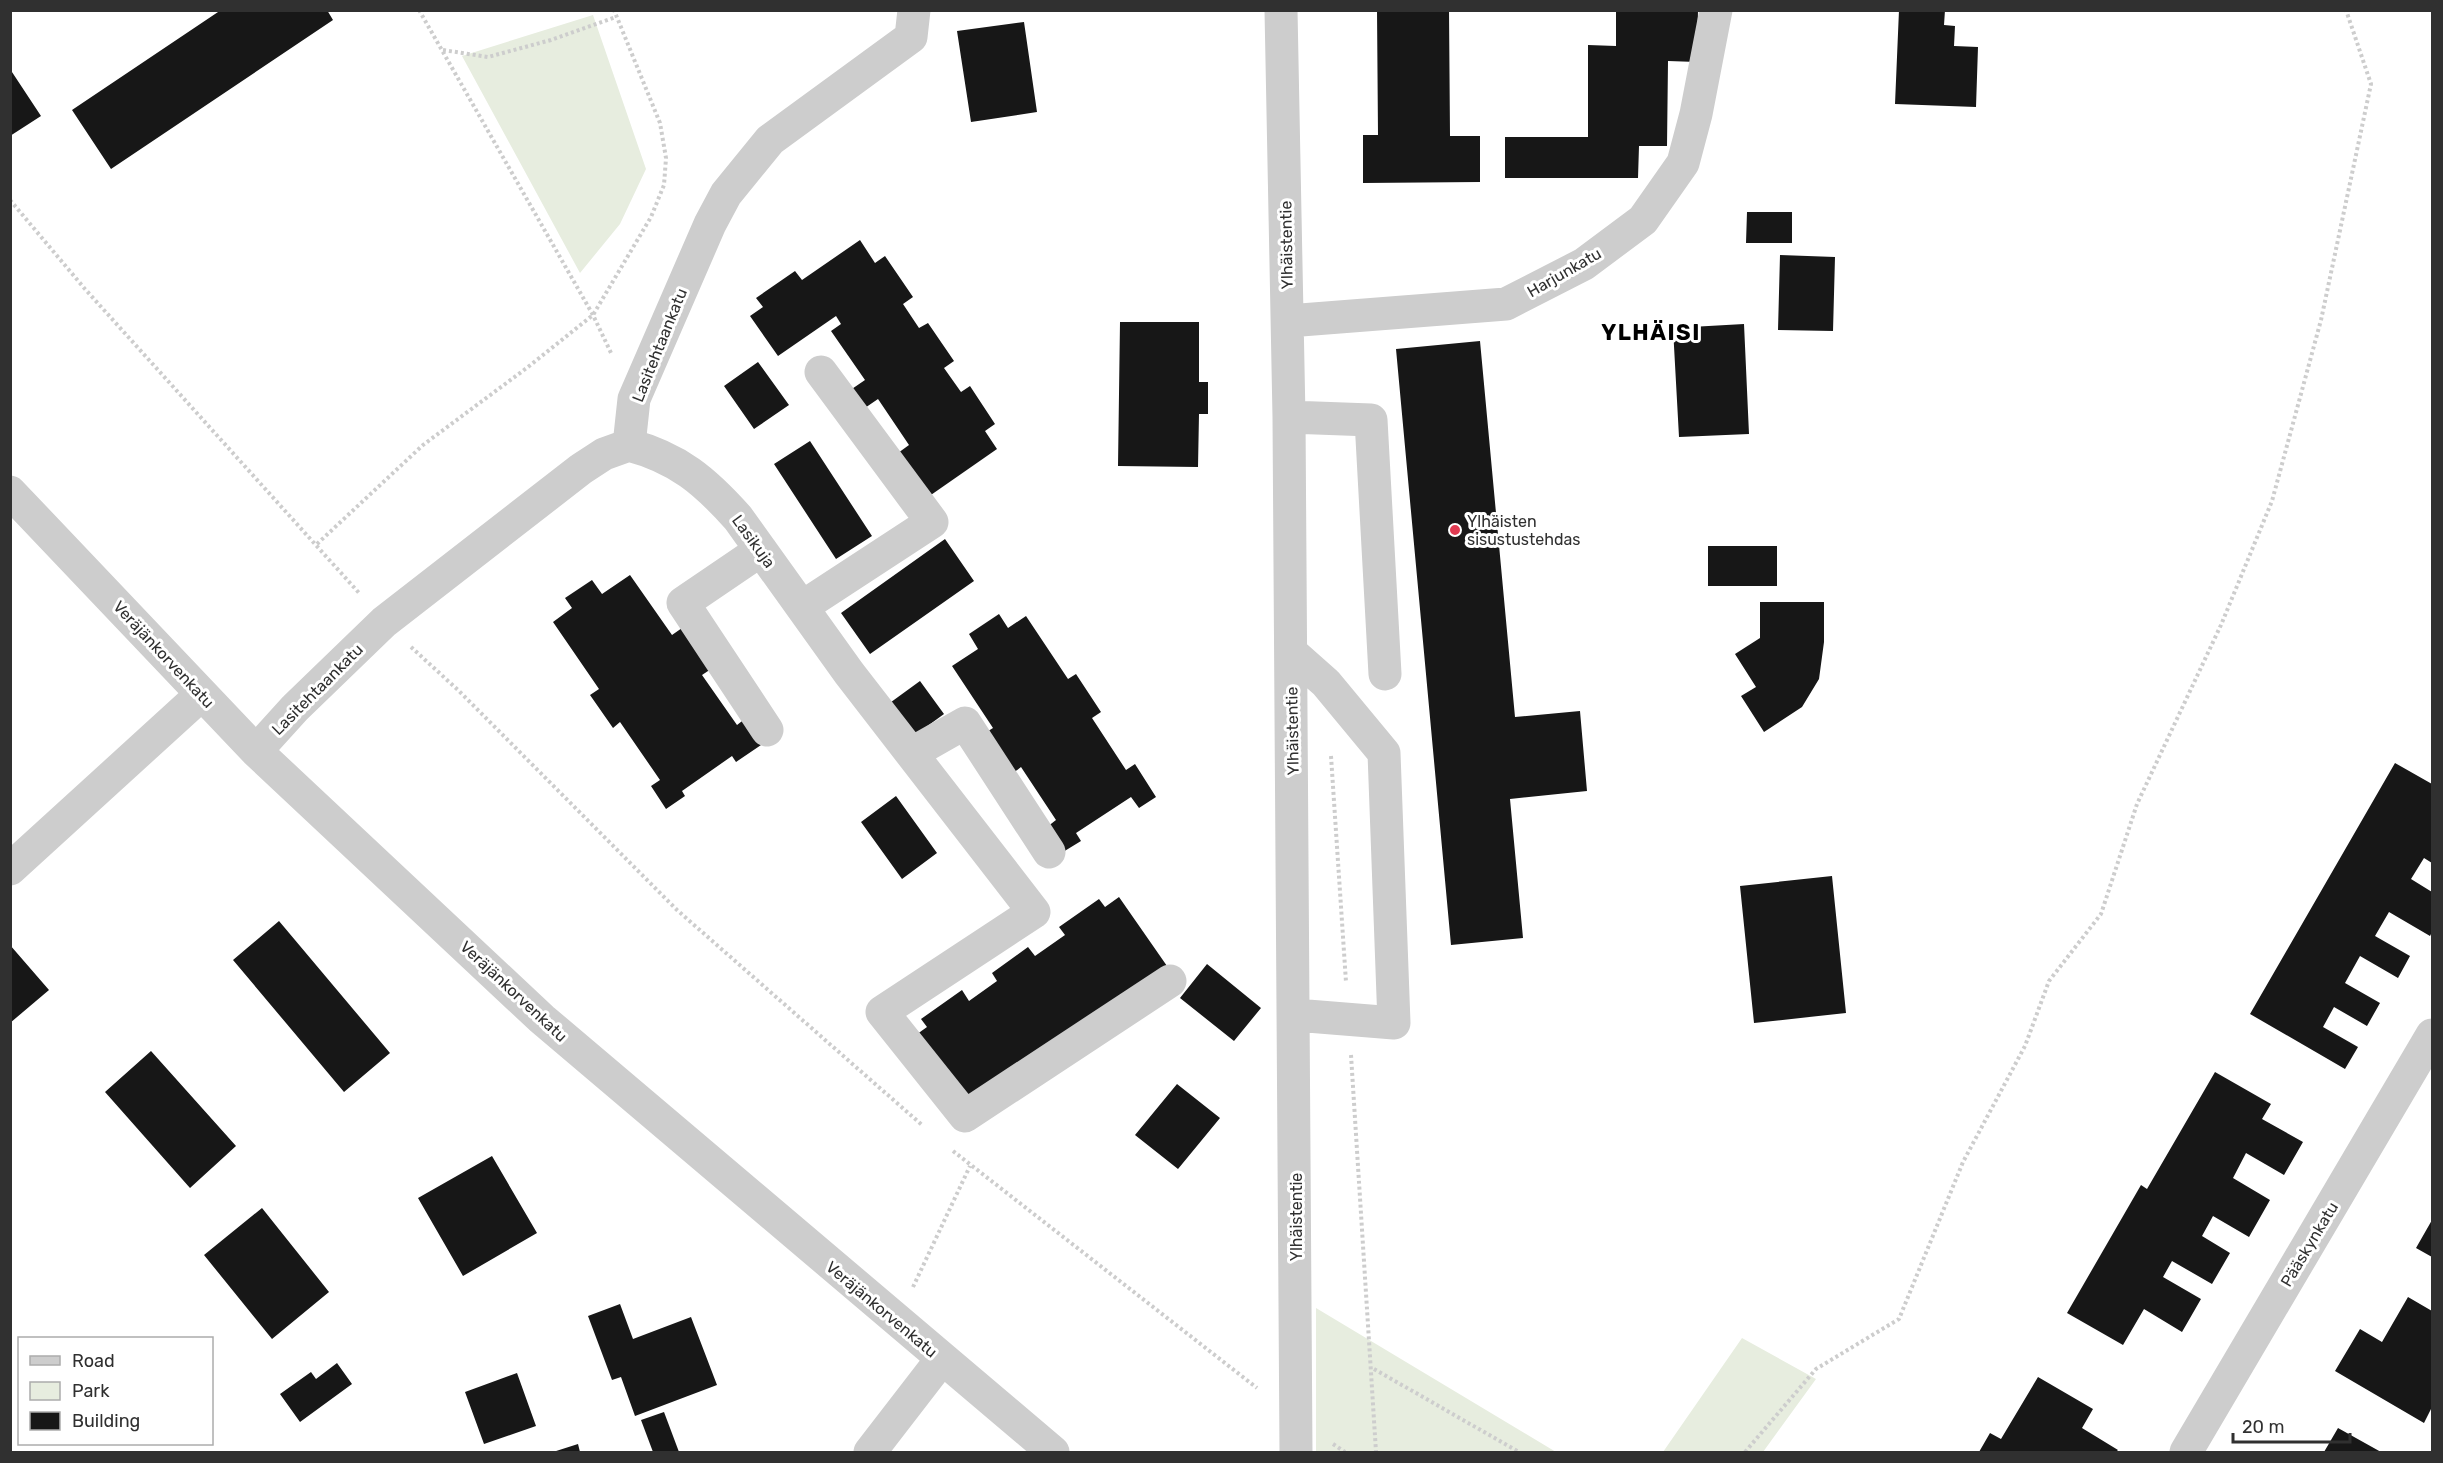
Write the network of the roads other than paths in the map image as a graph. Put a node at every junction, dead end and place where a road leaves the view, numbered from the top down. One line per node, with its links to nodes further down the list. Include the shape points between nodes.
1 (1281, 10): 4 (street, Ylhäistentie)
2 (1716, 10): 4 (street, Harjunkatu, via 1683,163 1643,220 1584,264 1506,304)
3 (913, 24): 7 (street, Lasitehtaankatu, via 770,140 726,194 634,399)
4 (1288, 321): 6 (street, Ylhäistentie)
5 (821, 372): 10 (street, via 932,522)
6 (1289, 417): 11 (street, Ylhäistentie); 12 (street, via 1371,420)
7 (629, 445): 9 (street, Lasikuja, via 678,463 699,479 738,518); 15 (street, Lasitehtaankatu, via 604,454 581,469 384,622)
8 (10, 492): 13 (street, Veräjänkorvenkatu)
9 (762, 550): 10 (street, Lasikuja); 14 (street, via 683,603)
10 (802, 607): 16 (street, Lasikuja)
11 (1291, 651): 20 (street, Ylhäistentie); 20 (street, via 1326,683 1384,753 1395,1023)
12 (1385, 674)
13 (202, 694): 15 (street, Veräjänkorvenkatu); 18 (street)
14 (767, 730)
15 (256, 751): 22 (street, Veräjänkorvenkatu, via 542,1019)
16 (912, 753): 17 (street, via 965,723); 19 (street, Lasikuja, via 1034,912 882,1012 965,1116)
17 (1049, 852)
18 (10, 869)
19 (1170, 981)
20 (1295, 1015): 25 (street, Ylhäistentie)
21 (2433, 1035): 26 (street, Pääskynkatu)
22 (941, 1360): 23 (street); 24 (street, Veräjänkorvenkatu)
23 (870, 1452)
24 (1053, 1452)
25 (1296, 1452)
26 (2186, 1452)

